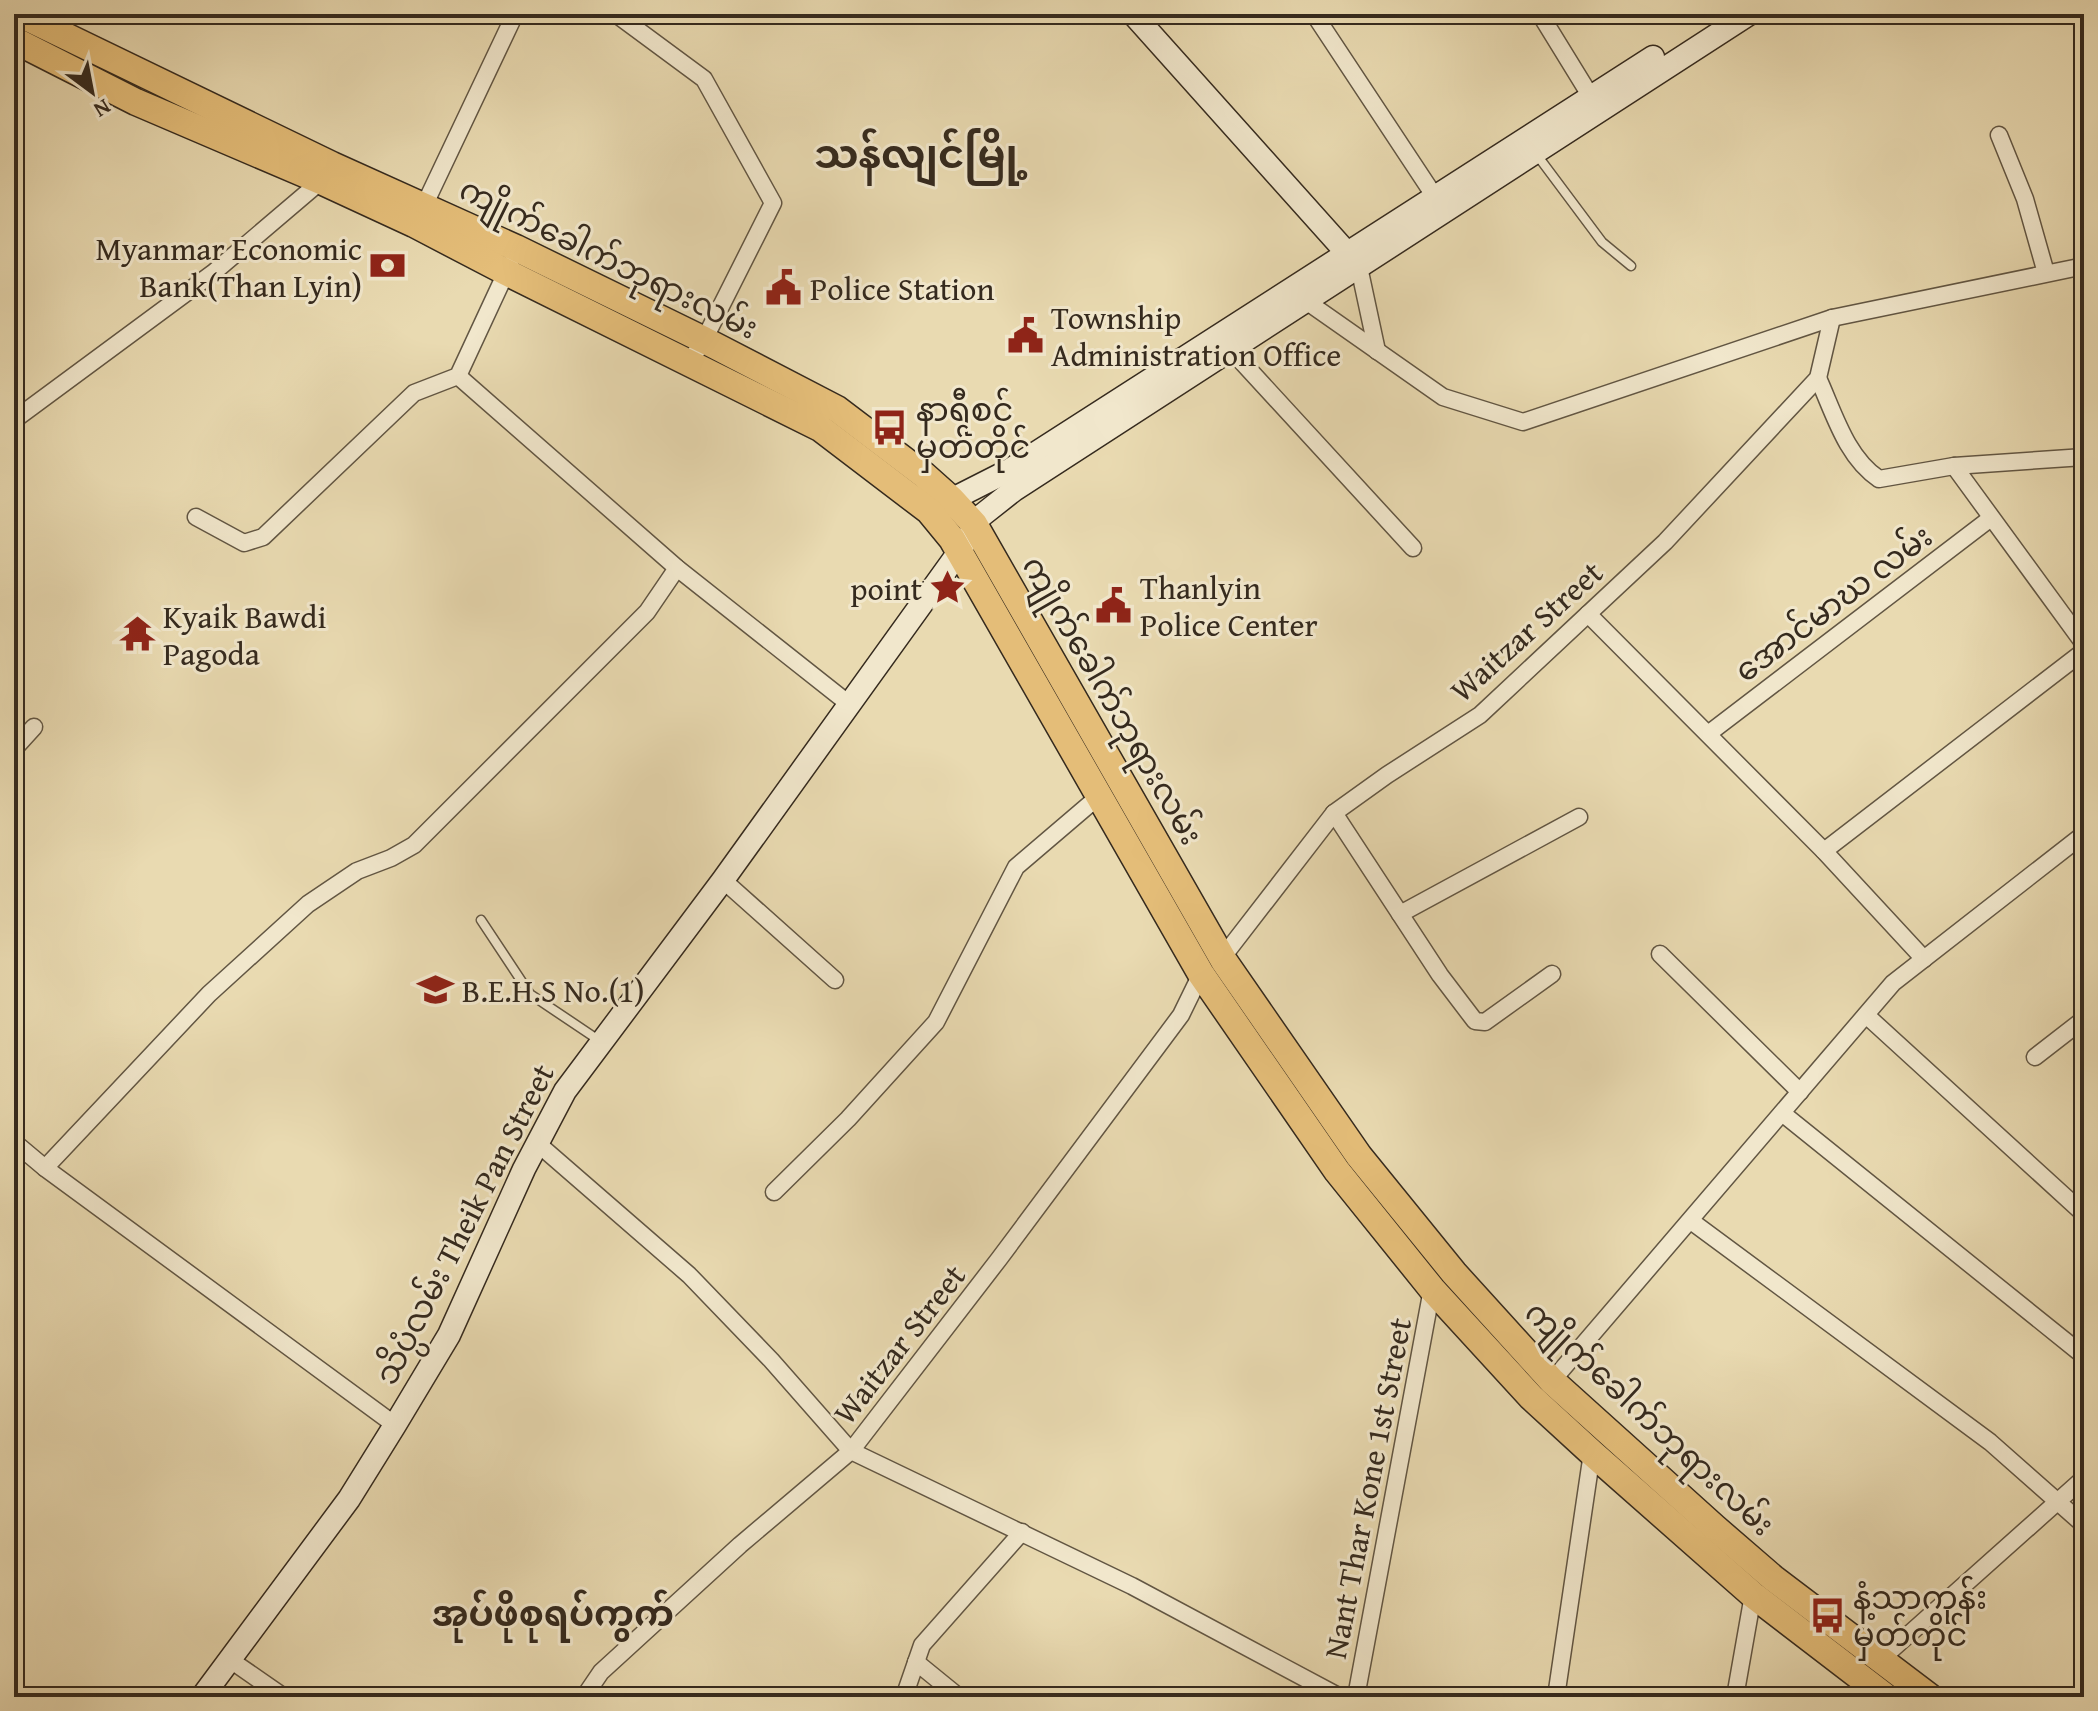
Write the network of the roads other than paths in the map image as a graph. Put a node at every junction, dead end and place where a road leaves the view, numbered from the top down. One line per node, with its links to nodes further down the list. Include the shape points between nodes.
1 (20, 14): 15 (main road, ကျိုက်ခေါက်ဘုရားလမ်း)
2 (515, 14): 15 (street)
3 (616, 14): 23 (street, via 704,79 773,203)
4 (1133, 14): 16 (street)
5 (1314, 14): 14 (street)
6 (1540, 14): 10 (street)
7 (1722, 14): 10 (street)
8 (1749, 14): 10 (street)
9 (14, 40): 13 (main road, ကျိုက်ခေါက်ဘုရားလမ်း, via 136,102)
10 (1595, 104): 12 (street)
11 (1999, 135): 20 (street)
12 (1530, 145): 14 (street); 18 (lane, via 1602,242)
13 (321, 181): 17 (main road, ကျိုက်ခေါက်ဘုရားလမ်း); 28 (street, via 213,273)
14 (1440, 204): 16 (street)
15 (424, 206): 17 (main road, ကျိုက်ခေါက်ဘုရားလမ်း)
16 (1353, 259): 21 (street); 25 (street); 31 (street, via 1008,471)
17 (511, 260): 23 (main road, ကျိုက်ခေါက်ဘုရားလမ်း); 26 (street)
18 (1631, 266)
19 (2084, 266): 20 (street)
20 (2046, 273): 22 (street)
21 (1306, 301): 24 (street); 25 (street)
22 (1832, 318): 25 (street, via 1523,422 1443,397); 27 (street, Waitzar Street)
23 (697, 350): 31 (main road, ကျိုက်ခေါက်ဘုရားလမ်း)
24 (1231, 350): 34 (street, via 1014,490); 35 (street)
25 (1377, 351)
26 (458, 376): 32 (street, via 414,393 263,537 244,543); 37 (street)
27 (1818, 378): 30 (street, via 1853,455 1868,472 1879,479); 38 (street, Waitzar Street, via 1665,542)
28 (14, 420)
29 (2084, 457): 30 (street)
30 (1954, 466): 33 (street)
31 (941, 505): 34 (main road, ကျိုက်ခေါက်ဘုရားလမ်း); 36 (main road, ကျိုက်ခေါက်ဘုရားလမ်း)
32 (196, 517)
33 (1991, 518): 39 (street); 43 (street, အောင်မာဃ လမ်း)
34 (974, 524): 36 (street, သိပ္ပံလမ်း Theik Pan Street); 54 (main road, ကျိုက်ခေါက်ဘုရားလမ်း)
35 (1413, 548)
36 (959, 552): 41 (street, သိပ္ပံလမ်း Theik Pan Street); 45 (main road, ကျိုက်ခေါက်ဘုရားလမ်း)
37 (677, 568): 41 (street); 67 (street, via 647,612 414,845 357,871 308,904 209,994)
38 (1588, 614): 43 (street); 46 (street, Waitzar Street, via 1480,715)
39 (2084, 644)
40 (2084, 651): 49 (street)
41 (849, 704): 50 (street, သိပ္ပံလမ်း Theik Pan Street)
42 (34, 727): 44 (street)
43 (1708, 734): 49 (street)
44 (14, 749)
45 (1098, 797): 56 (main road, ကျိုက်ခေါက်ဘုရားလမ်း); 68 (street, via 1016,867 936,1022)
46 (1334, 813): 51 (street); 54 (street, Waitzar Street)
47 (1579, 817): 51 (street)
48 (2084, 834): 55 (street)
49 (1824, 851): 55 (street)
50 (723, 880): 58 (street); 61 (street, သိပ္ပံလမ်း Theik Pan Street)
51 (1400, 914): 57 (street, via 1479,1023)
52 (481, 920): 61 (lane, via 530,994)
53 (1660, 954): 63 (street)
54 (1222, 958): 73 (main road, ကျိုက်ခေါက်ဘုရားလမ်း, via 1359,1156 1454,1273)
55 (1924, 959): 59 (street, via 1893,983)
56 (1201, 974): 71 (main road, ကျိုက်ခေါက်ဘုရားလမ်း, via 1337,1171); 75 (street, Waitzar Street, via 1181,1015)
57 (1552, 974)
58 (835, 980)
59 (1866, 1015): 63 (street); 69 (street)
60 (2084, 1019): 62 (street)
61 (601, 1042): 66 (street, သိပ္ပံလမ်း Theik Pan Street, via 565,1091)
62 (2035, 1057)
63 (1800, 1092): 64 (street)
64 (1782, 1113): 70 (street); 72 (street)
65 (14, 1142): 67 (street)
66 (537, 1143): 74 (street, သိပ္ပံလမ်း Theik Pan Street, via 449,1335); 75 (street, via 689,1275)
67 (45, 1168): 74 (street)
68 (774, 1192)
69 (2084, 1214)
70 (1691, 1221): 73 (street); 78 (street, via 1990,1442)
71 (1432, 1289): 76 (main road, ကျိုက်ခေါက်ဘုရားလမ်း, via 1531,1397); 91 (street, Nant Thar Kone 1st Street)
72 (2084, 1356)
73 (1552, 1381): 83 (main road, ကျိုက်ခေါက်ဘုရားလမ်း, via 1773,1578)
74 (395, 1425): 82 (street, သိပ္ပံလမ်း Theik Pan Street, via 349,1499)
75 (851, 1451): 80 (street); 87 (street, Waitzar Street, via 601,1672)
76 (1592, 1453): 81 (main road, ကျိုက်ခေါက်ဘုရားလမ်း); 92 (street)
77 (2084, 1478): 78 (street)
78 (2059, 1501): 79 (street); 83 (street)
79 (2084, 1525)
80 (1022, 1532): 84 (street, via 922,1645); 90 (street)
81 (1753, 1595): 93 (street); 94 (main road, ကျိုက်ခေါက်ဘုရားလမ်း)
82 (229, 1659): 85 (street, သိပ္ပံလမ်း Theik Pan Street); 86 (street)
83 (1879, 1661): 95 (main road, ကျိုက်ခေါက်ဘုရားလမ်း)
84 (916, 1662): 88 (street); 89 (street)
85 (202, 1697)
86 (284, 1697)
87 (584, 1697)
88 (904, 1697)
89 (959, 1697)
90 (1340, 1697)
91 (1356, 1697)
92 (1556, 1697)
93 (1735, 1697)
94 (1886, 1697)
95 (1930, 1697)

